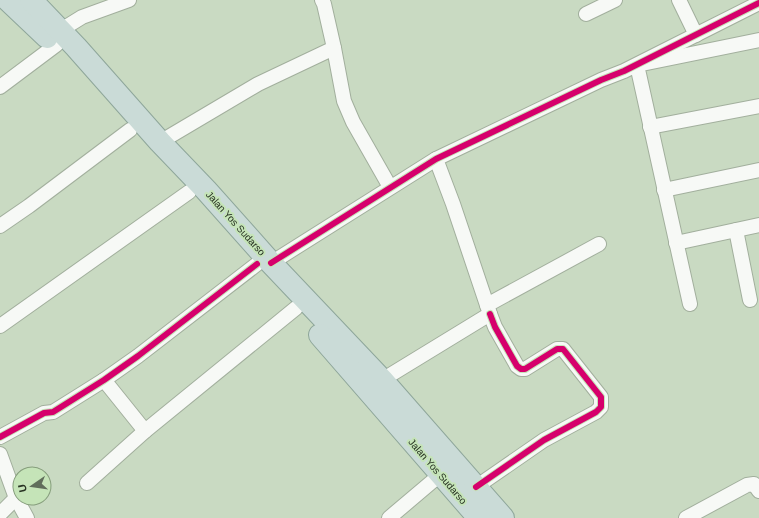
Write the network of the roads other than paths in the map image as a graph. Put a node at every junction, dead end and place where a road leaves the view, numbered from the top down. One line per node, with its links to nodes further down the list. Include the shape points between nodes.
1 (8, 0): 10 (highway, Jalan Yos Sudarso)
2 (31, 0): 10 (highway, Jalan Yos Sudarso)
3 (129, 0): 10 (street, via 82,17)
4 (615, 0): 8 (street)
5 (679, 0): 9 (street)
6 (326, 1): 12 (street)
7 (751, 4): 9 (street)
8 (586, 14)
9 (696, 35): 13 (street)
10 (59, 37): 14 (street); 17 (highway, Jalan Yos Sudarso); 18 (highway, Jalan Yos Sudarso)
11 (759, 40): 13 (street)
12 (334, 48): 18 (street, via 258,84); 21 (street, via 344,100 352,122)
13 (637, 65): 16 (street); 19 (street)
14 (0, 87)
15 (759, 106): 16 (street)
16 (650, 127): 22 (street)
17 (130, 130): 23 (highway, Jalan Yos Sudarso); 25 (street)
18 (160, 142): 29 (highway, Jalan Yos Sudarso, via 206,190)
19 (436, 159): 21 (street); 33 (street)
20 (759, 170): 22 (street)
21 (390, 188): 29 (street)
22 (664, 190): 27 (street)
23 (189, 192): 29 (highway, Jalan Yos Sudarso); 34 (street)
24 (759, 225): 26 (street)
25 (0, 226)
26 (736, 230): 27 (street); 30 (street)
27 (676, 243): 31 (street)
28 (599, 244): 33 (street)
29 (264, 263): 32 (highway, Jalan Yos Sudarso); 35 (street); 36 (highway, Jalan Yos Sudarso)
30 (750, 300)
31 (690, 304)
32 (296, 308): 37 (street); 40 (highway, Jalan Yos Sudarso)
33 (488, 310): 36 (street); 43 (street, via 517,366 525,369 557,349 563,349 601,397 601,407 544,440)
34 (0, 326)
35 (104, 380): 37 (street); 38 (street, via 53,412 44,413)
36 (382, 380): 43 (highway, Jalan Yos Sudarso)
37 (145, 431): 41 (street)
38 (0, 437)
39 (0, 454): 42 (street)
40 (441, 474): 49 (street); 50 (highway, Jalan Yos Sudarso)
41 (87, 483)
42 (12, 487)
43 (476, 487): 51 (highway, Jalan Yos Sudarso)
44 (759, 491): 52 (street, via 754,484 747,485)
45 (12, 502): 47 (street)
46 (20, 506): 48 (street)
47 (0, 514)
48 (27, 518)
49 (389, 518)
50 (479, 518)
51 (503, 518)
52 (686, 518)

